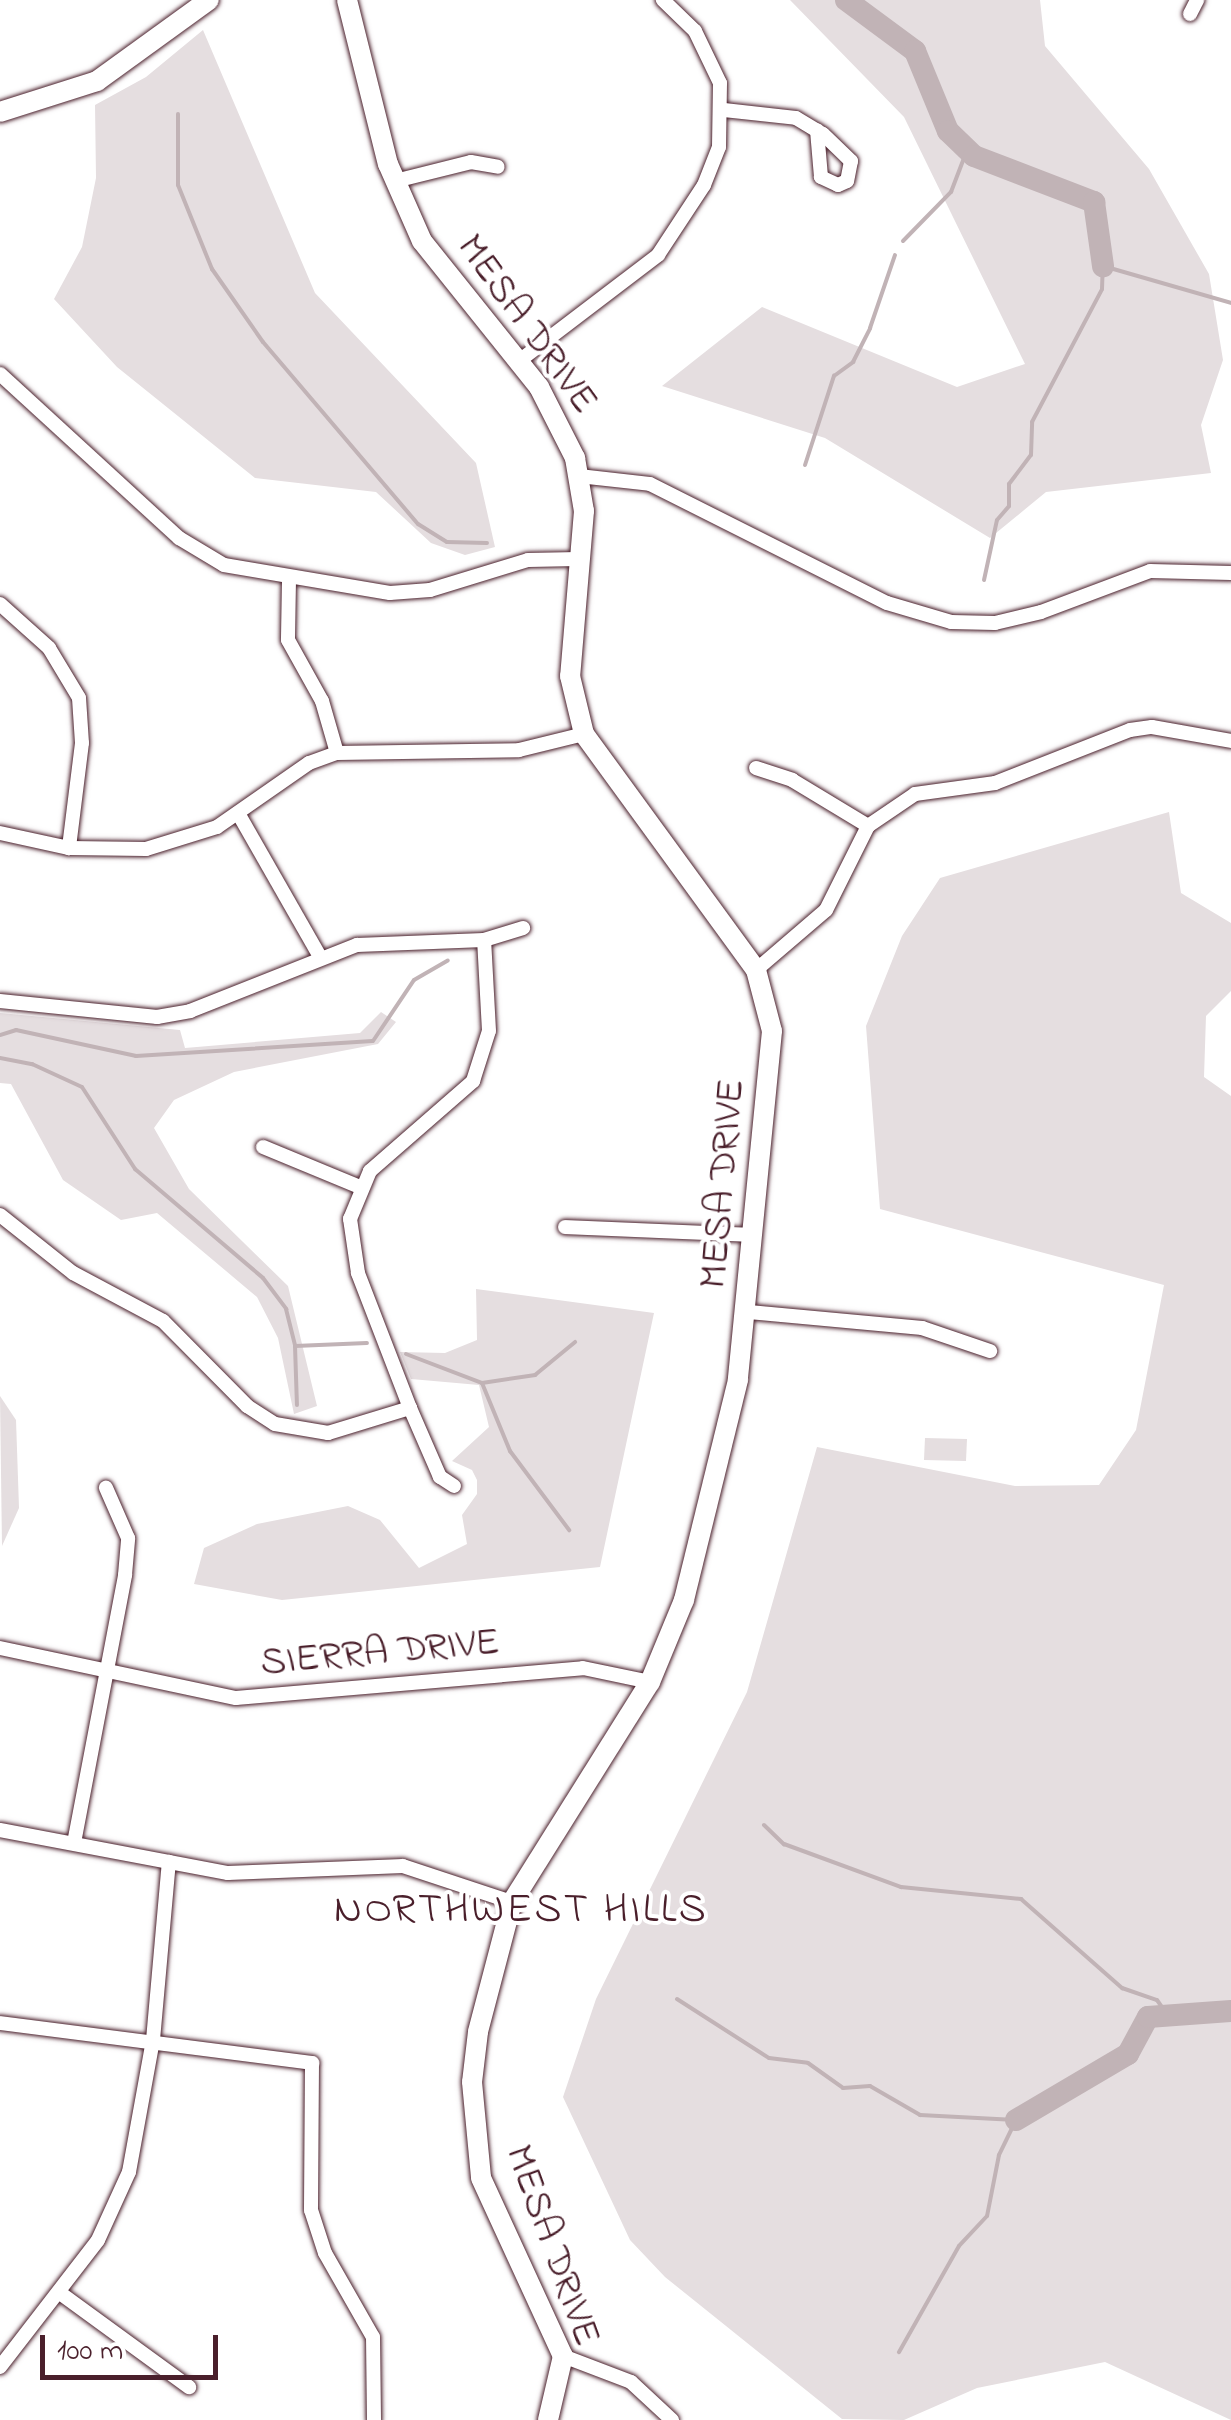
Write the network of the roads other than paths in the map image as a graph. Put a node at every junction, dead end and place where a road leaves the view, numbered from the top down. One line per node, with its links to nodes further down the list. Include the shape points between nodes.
1 (209, 0): 5 (street, via 98,81)
2 (346, 0): 8 (street, MESA DRIVE)
3 (664, 0): 4 (street, via 710,56)
4 (724, 110): 6 (street, via 761,110); 9 (street, via 704,184 658,255)
5 (0, 112)
6 (817, 130)
7 (498, 167): 8 (street, via 471,162)
8 (394, 181): 9 (street, MESA DRIVE, via 429,253)
9 (518, 361): 11 (street, MESA DRIVE, via 558,416)
10 (0, 374): 14 (street, via 194,549)
11 (579, 476): 12 (street, MESA DRIVE, via 584,511); 13 (street, via 650,484 886,603 950,622 994,623 1042,612 1150,572)
12 (578, 559): 14 (street, via 528,560 416,591); 16 (street, MESA DRIVE, via 570,676)
13 (1231, 574)
14 (289, 580): 18 (street, via 288,640 322,701)
15 (0, 604): 23 (street, via 49,648 79,698 82,743)
16 (584, 734): 18 (street, via 520,750); 27 (street, MESA DRIVE)
17 (1231, 740): 21 (street, via 1152,727 1130,730 995,784 915,794)
18 (337, 753): 20 (street, via 310,763)
19 (756, 768): 21 (street, via 792,780)
20 (238, 813): 23 (street, via 190,838 146,849); 26 (street)
21 (868, 826): 27 (street, via 826,910)
22 (0, 832): 23 (street)
23 (69, 848)
24 (523, 928): 25 (street)
25 (484, 940): 26 (street, via 357,944); 30 (street, via 490,1030 474,1081 383,1157)
26 (320, 958): 28 (street, via 190,1011 158,1017)
27 (756, 970): 33 (street, MESA DRIVE, via 772,1031)
28 (0, 1001)
29 (263, 1147): 30 (street)
30 (360, 1187): 36 (street, via 349,1239)
31 (0, 1214): 36 (street, via 73,1273 163,1320 246,1406 275,1424 328,1433)
32 (565, 1226): 33 (street)
33 (753, 1236): 34 (street, MESA DRIVE)
34 (749, 1312): 35 (street, via 922,1328); 41 (street, MESA DRIVE, via 689,1582)
35 (990, 1351)
36 (410, 1408): 37 (street, via 440,1476)
37 (454, 1486)
38 (106, 1488): 40 (street, via 128,1538)
39 (0, 1648): 40 (street, SIERRA DRIVE)
40 (108, 1668): 41 (street, SIERRA DRIVE, via 266,1699 583,1668); 43 (street)
41 (650, 1682): 45 (street, MESA DRIVE)
42 (0, 1830): 43 (street)
43 (74, 1843): 44 (street)
44 (169, 1862): 45 (street, via 278,1876 404,1866); 47 (street)
45 (512, 1902): 49 (street, MESA DRIVE, via 478,2032 473,2132 494,2215)
46 (0, 2023): 47 (street)
47 (154, 2040): 48 (street, via 129,2172 98,2240); 52 (street, via 312,2063 311,2210 325,2253 373,2337)
48 (60, 2293): 50 (street); 51 (street)
49 (563, 2356): 53 (street, MESA DRIVE); 54 (street, via 631,2382)
50 (0, 2367)
51 (189, 2387)
52 (374, 2420)
53 (548, 2420)
54 (672, 2420)

